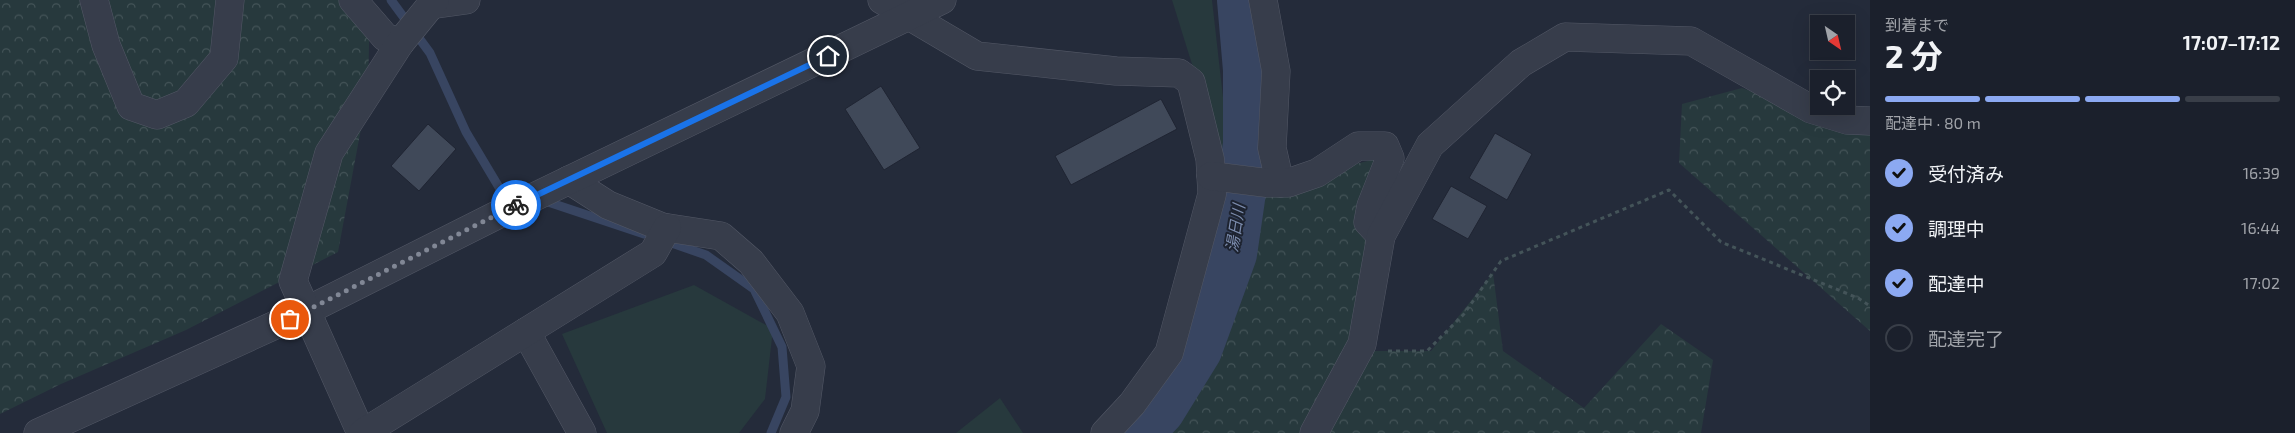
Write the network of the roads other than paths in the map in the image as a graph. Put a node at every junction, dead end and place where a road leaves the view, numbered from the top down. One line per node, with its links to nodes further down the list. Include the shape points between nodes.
1 (94, 0): 2 (street, via 106,45 131,106 157,115 186,102 224,58)
2 (230, 0)
3 (353, 0): 10 (street, via 385,37)
4 (466, 0): 8 (street)
5 (882, 0): 9 (street)
6 (942, 0): 9 (street)
7 (1263, 0): 14 (street, via 1276,71 1272,148)
8 (432, 2): 10 (street)
9 (912, 16): 12 (street, via 977,56 1116,71 1179,73 1191,82 1210,159); 13 (street)
10 (400, 43): 17 (street, via 329,152 293,281)
11 (1870, 122): 16 (street, via 1847,120 1811,109 1691,41 1566,37 1520,63 1430,145)
12 (1211, 176): 14 (street); 23 (street, via 1212,194 1169,353 1132,404)
13 (569, 180): 15 (street, via 608,205); 17 (street)
14 (1280, 183): 16 (street, via 1317,173 1358,146 1385,146 1390,158 1368,222)
15 (667, 228): 18 (street, via 653,253); 22 (street, via 721,236 751,262 790,313 811,366 805,411)
16 (1381, 236): 24 (street, via 1362,344)
17 (306, 311): 19 (street); 20 (street)
18 (526, 332): 20 (street); 21 (street)
19 (38, 433)
20 (362, 433)
21 (582, 433)
22 (794, 433)
23 (1104, 433)
24 (1314, 433)

